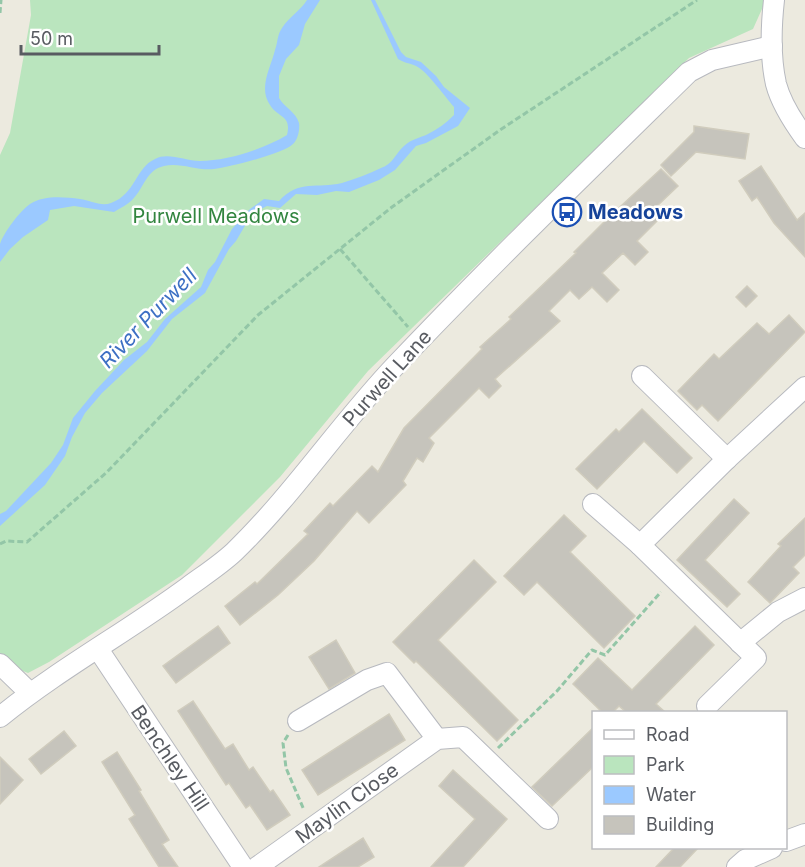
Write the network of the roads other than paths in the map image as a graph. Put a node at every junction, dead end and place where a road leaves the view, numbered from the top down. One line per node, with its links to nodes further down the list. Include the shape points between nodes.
1 (774, 0): 2 (street)
2 (772, 46): 3 (street, via 777,86); 11 (street, Purwell Lane, via 712,60 689,72 394,366 292,489 232,554)
3 (805, 138)
4 (642, 376): 6 (street)
5 (803, 394): 6 (street)
6 (727, 459): 8 (street)
7 (593, 504): 8 (street)
8 (640, 545): 10 (street)
9 (805, 598): 10 (street, via 778,612)
10 (740, 643): 14 (street, via 756,658)
11 (98, 649): 13 (street, Purwell Lane); 22 (street, Benchley Hill)
12 (0, 664): 13 (street)
13 (30, 693): 15 (street, Purwell Lane)
14 (707, 706)
15 (0, 717)
16 (298, 721): 17 (street, via 366,680 387,673)
17 (437, 739): 18 (street, via 463,737); 23 (street, Maylin Close)
18 (548, 819)
19 (805, 834): 20 (street)
20 (787, 841)
21 (770, 849): 24 (street)
22 (243, 867)
23 (257, 867)
24 (737, 867)

